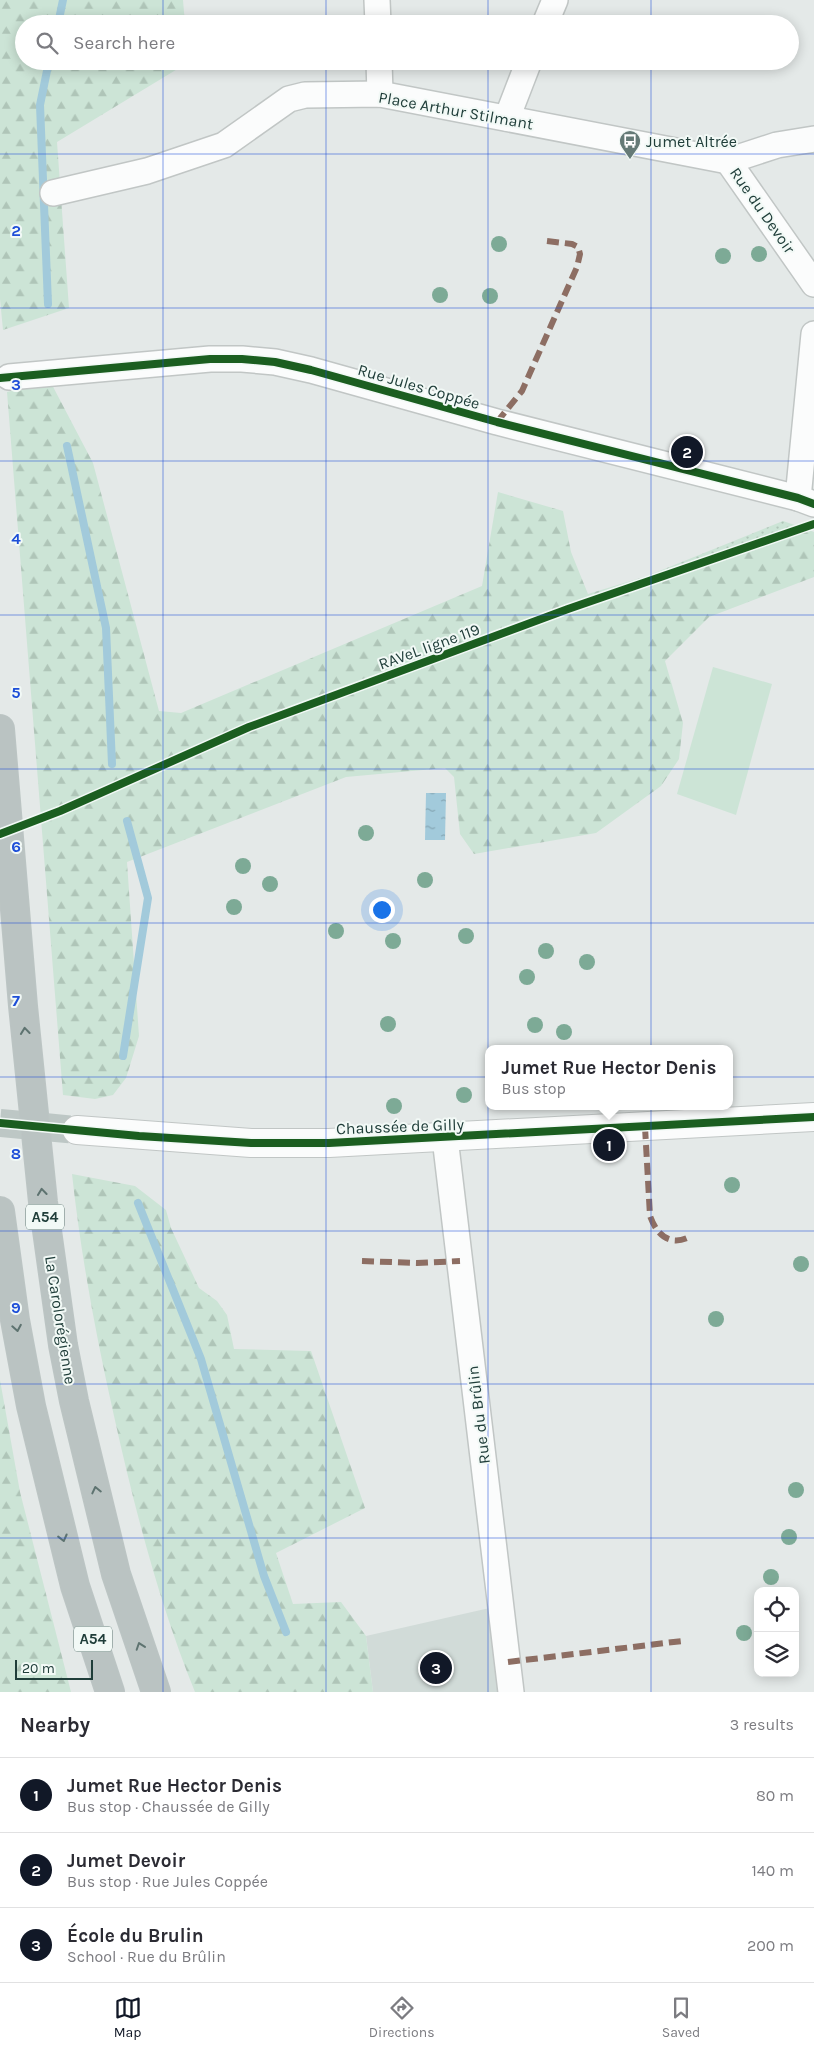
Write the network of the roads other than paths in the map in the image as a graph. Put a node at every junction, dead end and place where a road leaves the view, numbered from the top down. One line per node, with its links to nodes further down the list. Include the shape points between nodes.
1 (377, 0): 3 (street)
2 (555, 0): 4 (street)
3 (378, 15)
4 (549, 15)
5 (379, 70): 7 (street)
6 (526, 70): 8 (street)
7 (380, 94): 8 (street, Place Arthur Stilmant); 11 (street, Place Arthur Stilmant, via 305,95 290,99 224,145 147,172)
8 (507, 118): 10 (street, Place Arthur Stilmant)
9 (814, 139): 10 (street, via 776,145)
10 (728, 161): 12 (street, Rue du Devoir)
11 (53, 193)
12 (814, 284)
13 (814, 334): 15 (street)
14 (10, 377): 15 (street, Rue Jules Coppée, via 210,359 275,362)
15 (806, 501)
16 (0, 729): 22 (highway, La Carolorégienne / A54, one-way to 16, via 116,1574 63,1345 43,1202)
17 (814, 1117): 19 (street, Chaussée de Gilly)
18 (77, 1130): 19 (street, Chaussée de Gilly, via 251,1143)
19 (445, 1138): 23 (street, Rue du Brûlin)
20 (0, 1211): 21 (highway, A54, one-way to 21, via 31,1406 75,1586)
21 (110, 1692)
22 (156, 1692)
23 (511, 1692)

